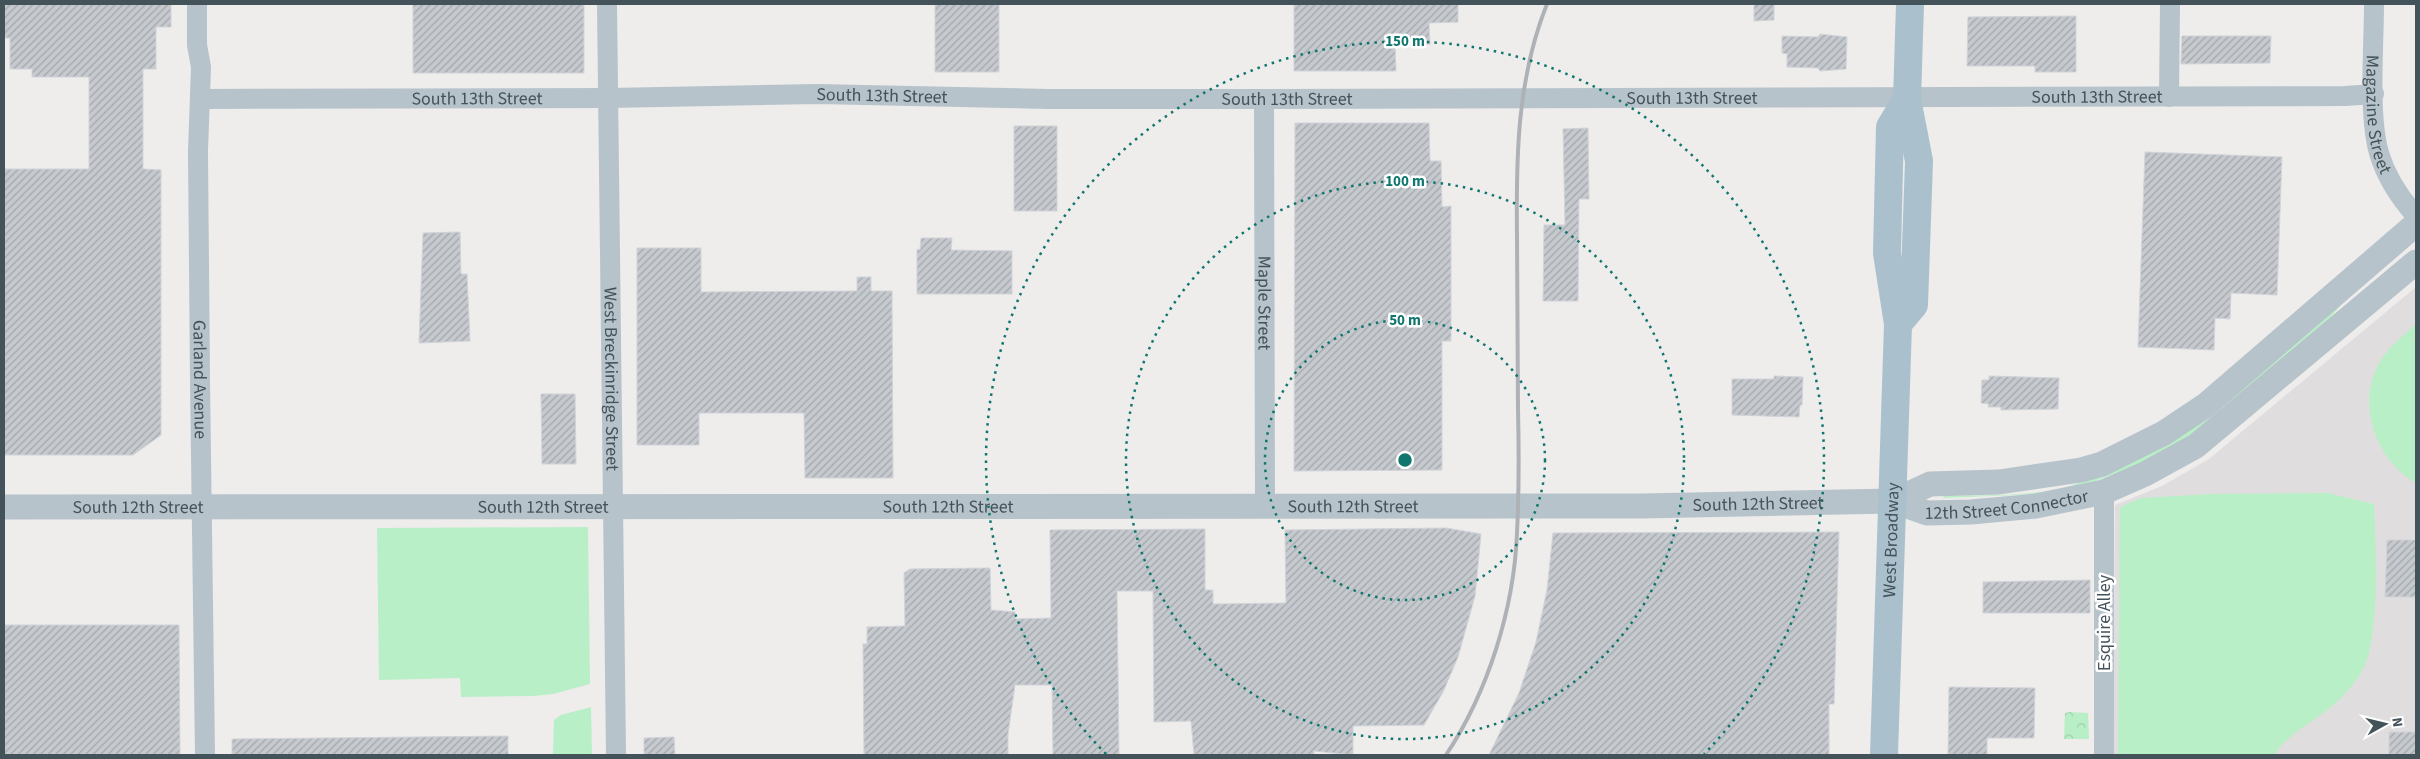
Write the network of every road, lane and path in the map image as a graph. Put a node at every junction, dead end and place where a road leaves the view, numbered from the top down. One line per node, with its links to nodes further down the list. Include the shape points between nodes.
1 (197, 4): 9 (street, Garland Avenue)
2 (608, 4): 8 (street, West Breckinridge Street)
3 (1910, 4): 11 (main road, West Broadway)
4 (2170, 4): 7 (street)
5 (2374, 4): 6 (street, Magazine Street)
6 (2374, 94): 7 (street, South 13th Street); 12 (street, Magazine Street, via 2379,154 2404,203)
7 (2169, 97): 11 (street, South 13th Street)
8 (609, 98): 9 (street, South 13th Street); 10 (street, South 13th Street, via 826,94); 19 (street, West Breckinridge Street)
9 (201, 99): 17 (street, Garland Avenue, via 198,171)
10 (1264, 99): 11 (street, South 13th Street); 20 (street, Maple Street)
11 (1907, 99): 16 (main road, West Broadway, via 1919,161 1914,305 1898,324)
12 (2416, 216)
13 (2416, 224): 16 (street, 12th Street Connector, via 2206,405 2164,433 2102,464 2081,470 1999,482 1930,484)
14 (2416, 262): 15 (street, 12th Street Connector, via 2196,446)
15 (2104, 492): 16 (street, 12th Street Connector, via 2036,506 1971,512 1927,513); 24 (street, Esquire Alley)
16 (1893, 501): 20 (street, South 12th Street, via 1641,506); 23 (main road, West Broadway)
17 (202, 506): 18 (street, South 12th Street); 19 (street, South 12th Street); 21 (street, Garland Avenue)
18 (4, 507)
19 (613, 507): 20 (street, South 12th Street); 22 (street, West Breckinridge Street)
20 (1265, 507)
21 (205, 755)
22 (616, 755)
23 (1884, 755)
24 (2104, 755)

